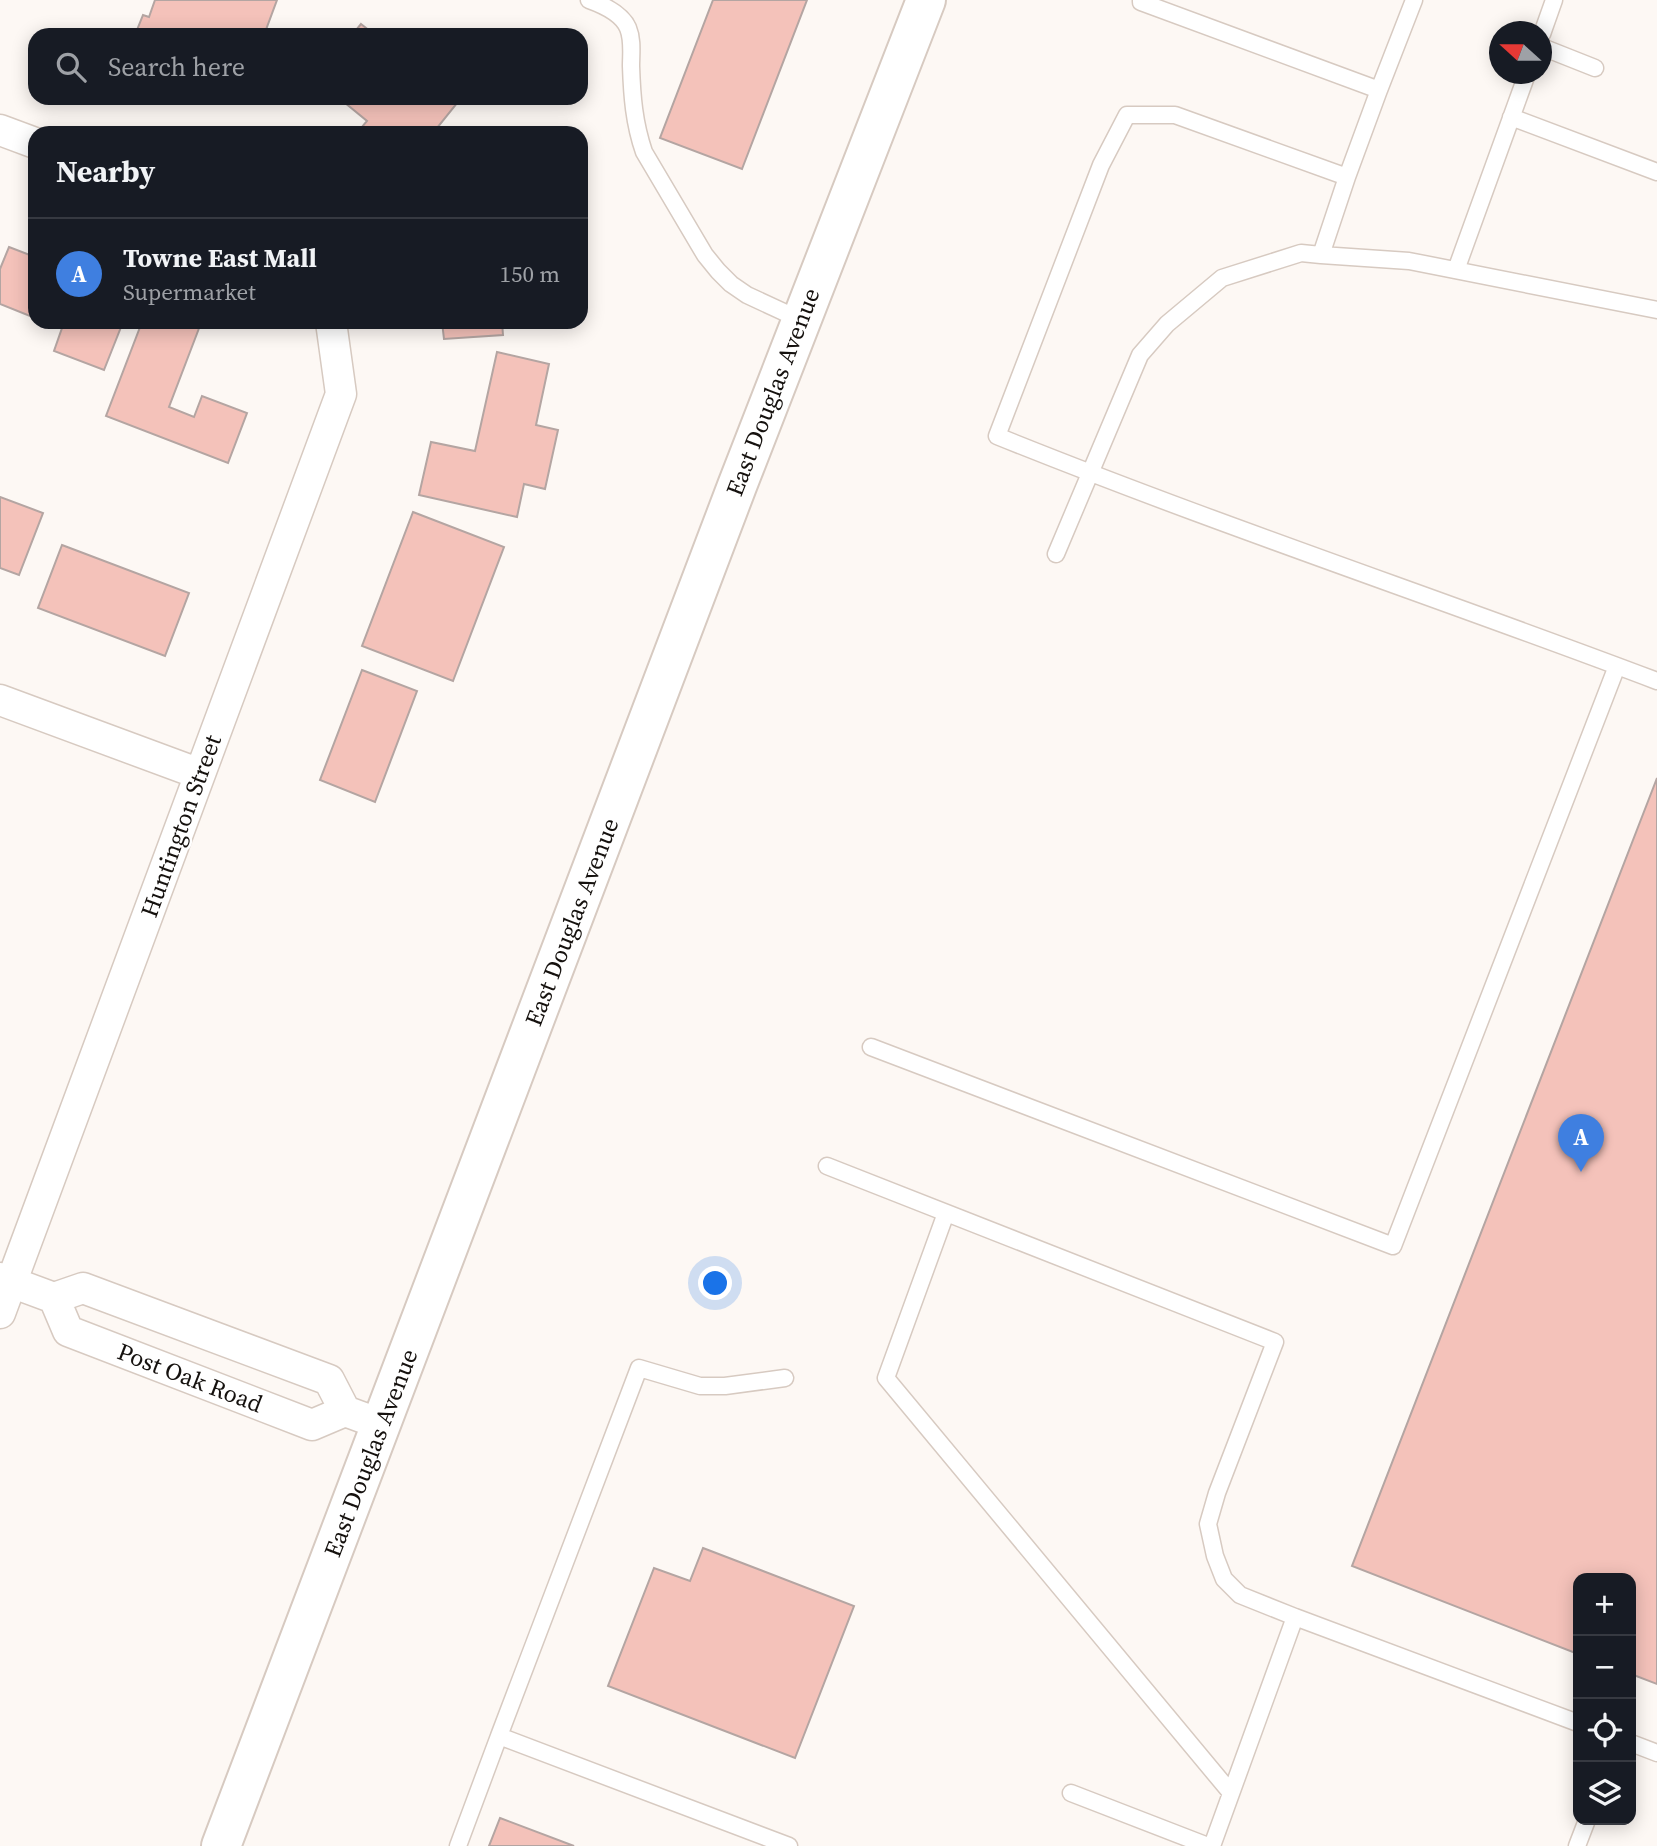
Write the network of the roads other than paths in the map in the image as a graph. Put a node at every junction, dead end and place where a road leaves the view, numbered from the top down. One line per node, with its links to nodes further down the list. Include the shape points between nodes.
1 (589, 0): 19 (lane, via 612,11 628,29 634,116 644,152 705,255 747,295)
2 (926, 0): 19 (street, East Douglas Avenue)
3 (1141, 0): 10 (lane)
4 (1414, 0): 10 (lane)
5 (1554, 0): 6 (lane)
6 (1547, 21)
7 (1552, 51): 8 (lane)
8 (1595, 68)
9 (1523, 84): 11 (lane)
10 (1379, 90): 15 (lane)
11 (1511, 117): 14 (lane); 17 (lane)
12 (0, 130): 13 (street)
13 (28, 140)
14 (1657, 172)
15 (1347, 177): 16 (lane); 21 (lane, via 1175,115 1127,115 1101,164 997,436)
16 (1321, 255): 17 (lane, via 1409,261); 21 (lane, via 1301,253 1222,278 1167,324 1140,355)
17 (1456, 270): 18 (lane)
18 (1657, 310)
19 (801, 320): 35 (street, East Douglas Avenue)
20 (332, 329): 26 (street, Huntington Street, via 341,394)
21 (1090, 474): 22 (lane); 23 (lane)
22 (1056, 554)
23 (1617, 666): 24 (lane); 27 (lane, via 1393,1246)
24 (1657, 681)
25 (0, 700): 26 (street)
26 (200, 774): 30 (street, Huntington Street)
27 (871, 1047)
28 (827, 1166): 29 (lane)
29 (946, 1213): 36 (lane, via 1275,1342 1208,1524 1224,1579 1240,1595); 42 (lane, via 886,1378)
30 (6, 1281): 31 (street); 32 (street, Huntington Street)
31 (54, 1298): 34 (street, Post Oak Road, via 83,1288 329,1380); 34 (street, Post Oak Road, via 68,1331 312,1425)
32 (0, 1313)
33 (785, 1378): 38 (lane, via 700,1386 639,1368)
34 (345, 1411): 35 (street)
35 (382, 1424): 45 (street, East Douglas Avenue)
36 (1296, 1617): 37 (lane); 42 (lane)
37 (1573, 1721)
38 (499, 1737): 44 (lane); 46 (lane)
39 (1636, 1745): 40 (lane)
40 (1657, 1753)
41 (1071, 1793): 48 (lane)
42 (1231, 1793): 48 (lane)
43 (1585, 1825): 49 (lane)
44 (759, 1841): 47 (lane)
45 (221, 1846)
46 (458, 1846)
47 (789, 1846)
48 (1210, 1846)
49 (1577, 1846)

